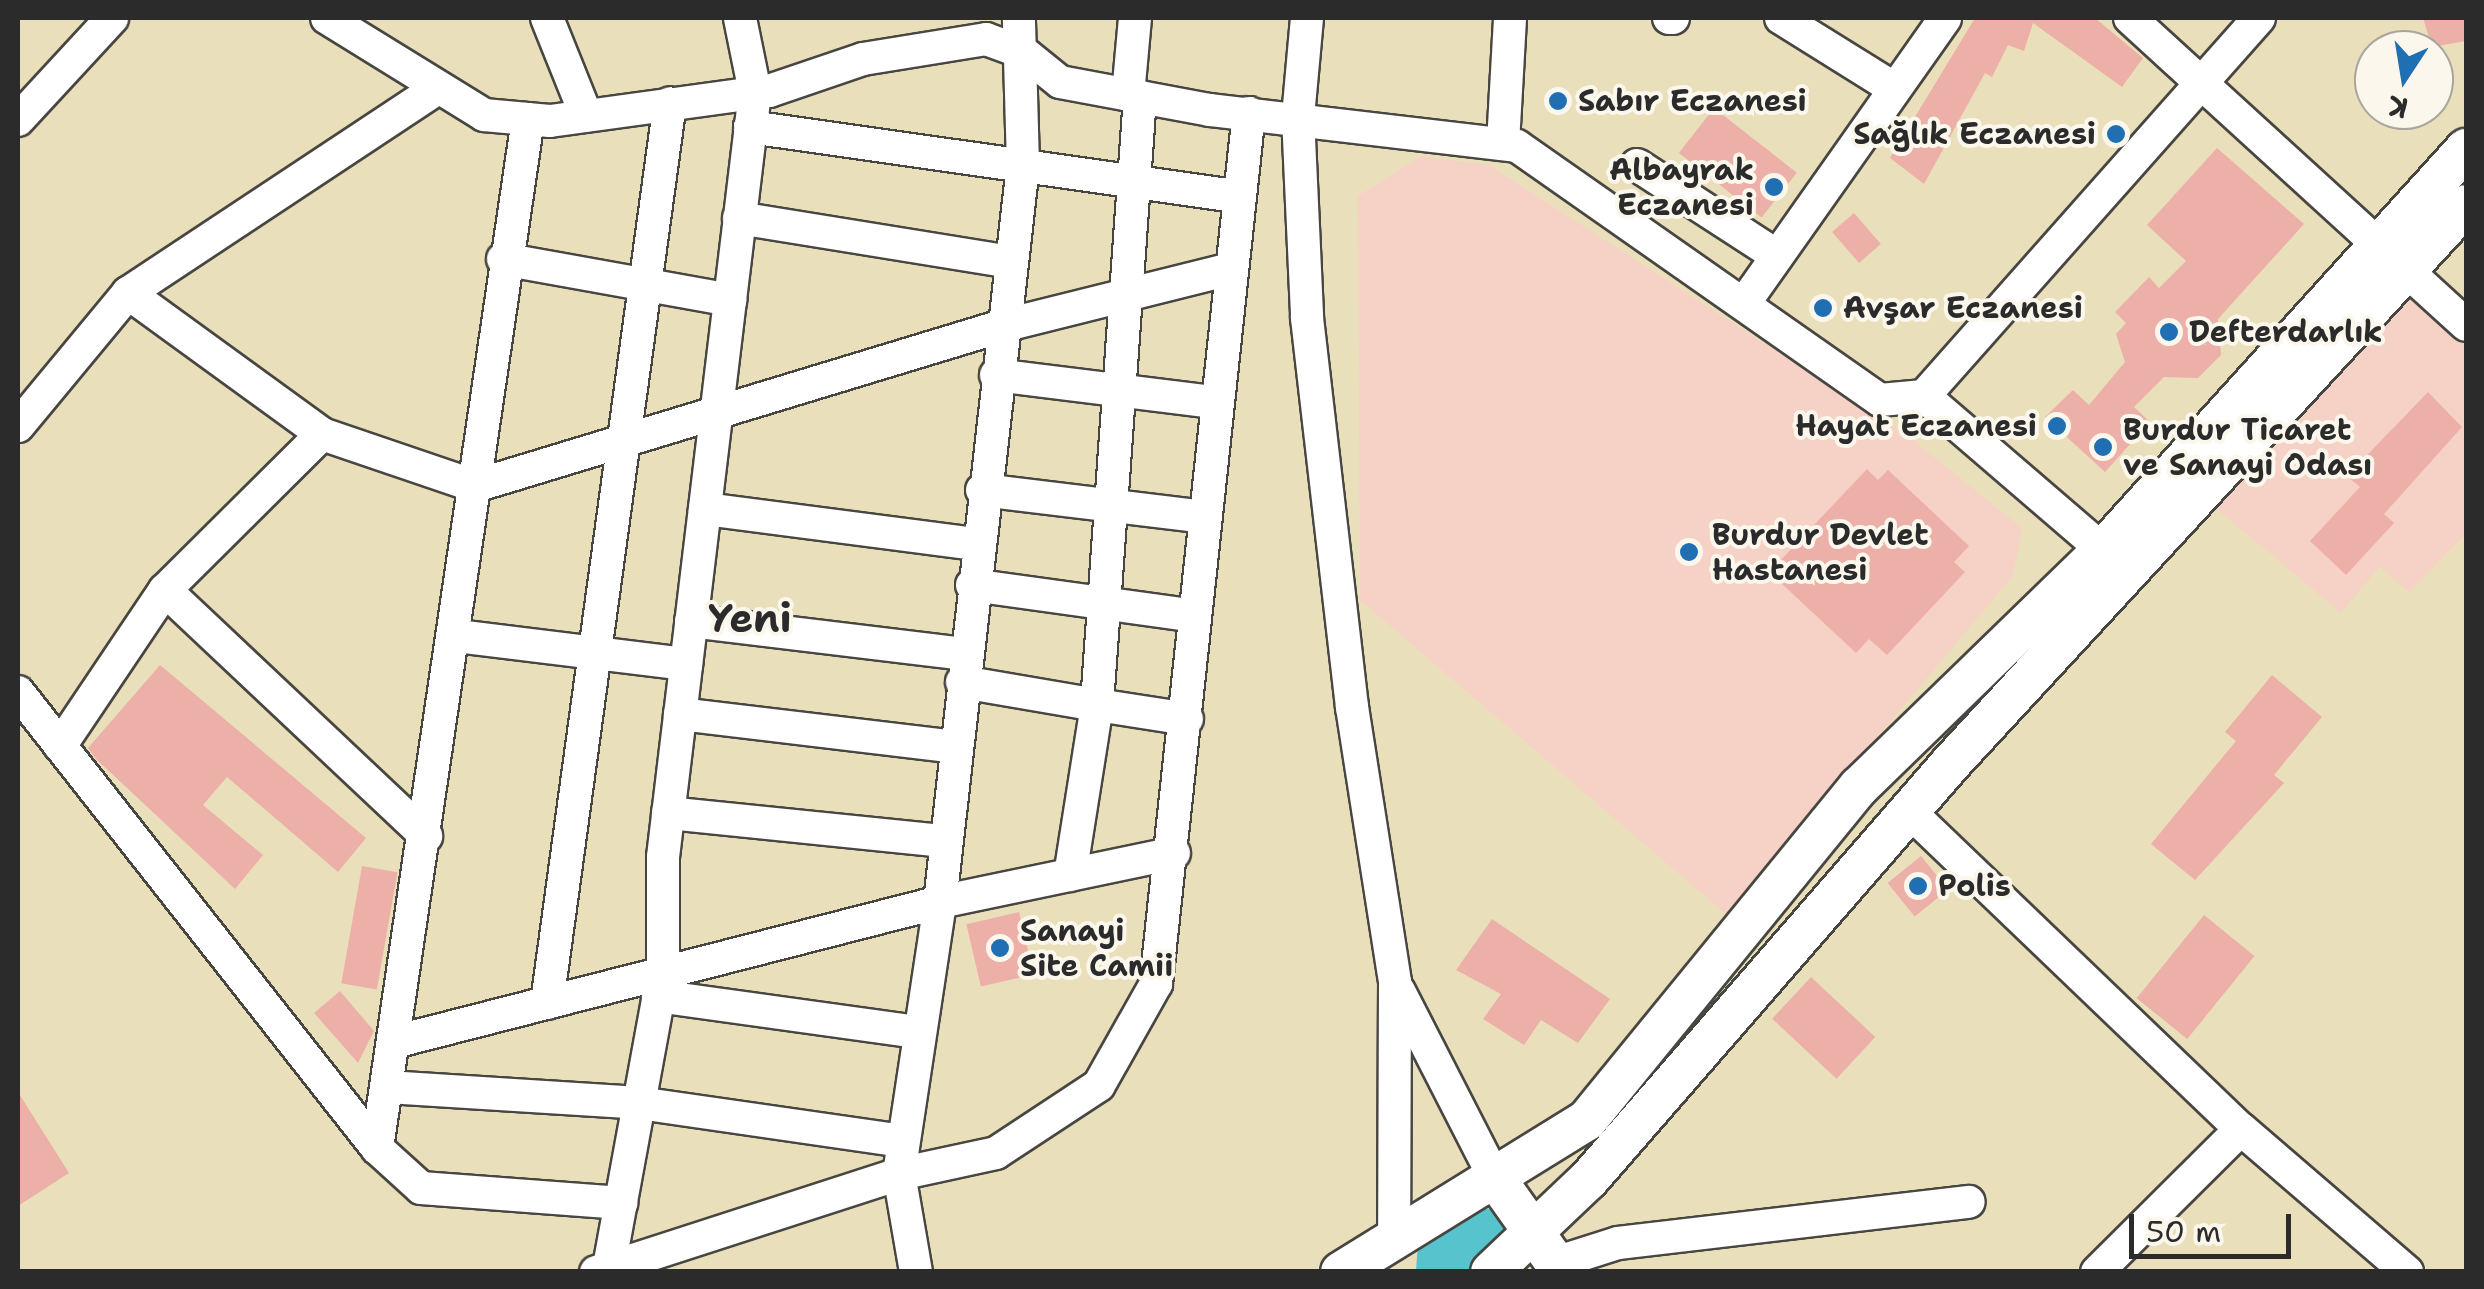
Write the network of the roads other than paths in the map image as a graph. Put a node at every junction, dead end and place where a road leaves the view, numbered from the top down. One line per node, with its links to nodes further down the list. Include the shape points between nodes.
1 (112, 18): 24 (street)
2 (327, 18): 15 (street)
3 (547, 18): 21 (street)
4 (740, 18): 17 (street)
5 (1019, 18): 13 (street)
6 (1135, 18): 18 (street)
7 (1307, 18): 22 (street)
8 (1510, 18): 26 (street)
9 (1781, 18): 16 (street)
10 (1946, 18): 16 (street)
11 (2130, 18): 14 (street)
12 (2259, 18): 14 (street)
13 (1024, 53): 17 (street, via 986,39 951,44); 18 (street, via 1060,82); 28 (street)
14 (2204, 80): 35 (street); 48 (street)
15 (438, 88): 23 (street, via 484,115); 40 (street)
16 (1895, 89): 34 (street)
17 (755, 92): 19 (street); 25 (street)
18 (1134, 96): 20 (street); 30 (street)
19 (670, 103): 21 (street); 39 (street)
20 (1249, 112): 22 (street); 31 (street)
21 (586, 115): 23 (street)
22 (1298, 116): 26 (street); 83 (street, via 1310,337)
23 (528, 119): 36 (street)
24 (18, 120)
25 (750, 127): 28 (street); 33 (street)
26 (1503, 144): 43 (street)
27 (2466, 149): 35 (main road)
28 (1022, 164): 30 (street); 37 (street)
29 (1637, 165): 34 (street)
30 (1134, 181): 31 (street); 41 (street)
31 (1239, 197): 38 (street)
32 (2466, 204): 35 (main road)
33 (740, 218): 37 (street); 42 (street)
34 (1777, 256): 43 (street)
35 (2392, 259): 44 (street); 60 (main road); 76 (main road)
36 (503, 260): 39 (street); 54 (street)
37 (1010, 262): 45 (street)
38 (1230, 269): 41 (street); 49 (street)
39 (641, 286): 42 (street); 53 (street)
40 (128, 293): 51 (street); 52 (street)
41 (1125, 295): 45 (street); 47 (street)
42 (730, 300): 50 (street)
43 (1745, 302): 48 (street, via 1880,400)
44 (2466, 325)
45 (1002, 326): 46 (street); 50 (street)
46 (996, 375): 47 (street); 55 (street)
47 (1118, 390): 49 (street); 56 (street)
48 (1924, 396): 60 (street)
49 (1214, 402): 58 (street)
50 (716, 410): 53 (street); 57 (street)
51 (18, 426)
52 (322, 434): 54 (street); 62 (street)
53 (616, 441): 54 (street); 67 (street)
54 (475, 486): 66 (street)
55 (982, 490): 56 (street); 59 (street)
56 (1110, 505): 58 (street); 63 (street)
57 (704, 509): 59 (street); 65 (street)
58 (1204, 516): 64 (street)
59 (976, 544): 61 (street)
60 (2103, 550): 94 (main road, via 1860,787 1587,1120)
61 (972, 585): 63 (street); 69 (street)
62 (165, 590): 74 (street); 78 (street)
63 (1104, 603): 64 (street); 71 (street)
64 (1196, 616): 73 (street)
65 (691, 621): 68 (street); 69 (street)
66 (457, 636): 67 (street); 78 (street)
67 (590, 651): 68 (street); 85 (street)
68 (686, 664): 72 (street)
69 (964, 668): 71 (street); 75 (street)
70 (18, 692): 74 (street)
71 (1097, 706): 73 (street); 81 (street)
72 (680, 714): 75 (street); 77 (street)
73 (1187, 718): 80 (street)
74 (60, 746): 92 (street)
75 (956, 747): 79 (street)
76 (1909, 810): 90 (street); 98 (main road, via 1633,1131)
77 (668, 813): 79 (street); 84 (street)
78 (426, 836): 87 (street)
79 (946, 841): 82 (street)
80 (1174, 853): 81 (street); 93 (street, via 1156,984 1100,1085 996,1153)
81 (1070, 875): 82 (street)
82 (940, 902): 84 (street); 86 (street)
83 (1395, 982): 94 (street); 97 (street)
84 (660, 985): 85 (street); 86 (street); 89 (street)
85 (547, 1003): 87 (street)
86 (919, 1032): 91 (street)
87 (394, 1042): 88 (street)
88 (386, 1087): 89 (street); 92 (street)
89 (639, 1103): 91 (street); 95 (street)
90 (2241, 1129): 103 (street); 104 (street)
91 (903, 1142): 93 (street)
92 (377, 1148): 95 (street, via 421,1188)
93 (898, 1174): 99 (street); 100 (street)
94 (1493, 1175): 97 (main road); 98 (main road)
95 (621, 1202): 99 (street)
96 (1968, 1202): 98 (street)
97 (1396, 1256): 101 (main road)
98 (1549, 1256): 102 (main road)
99 (603, 1269)
100 (916, 1272)
101 (1340, 1272)
102 (1491, 1272)
103 (2096, 1272)
104 (2407, 1272)

